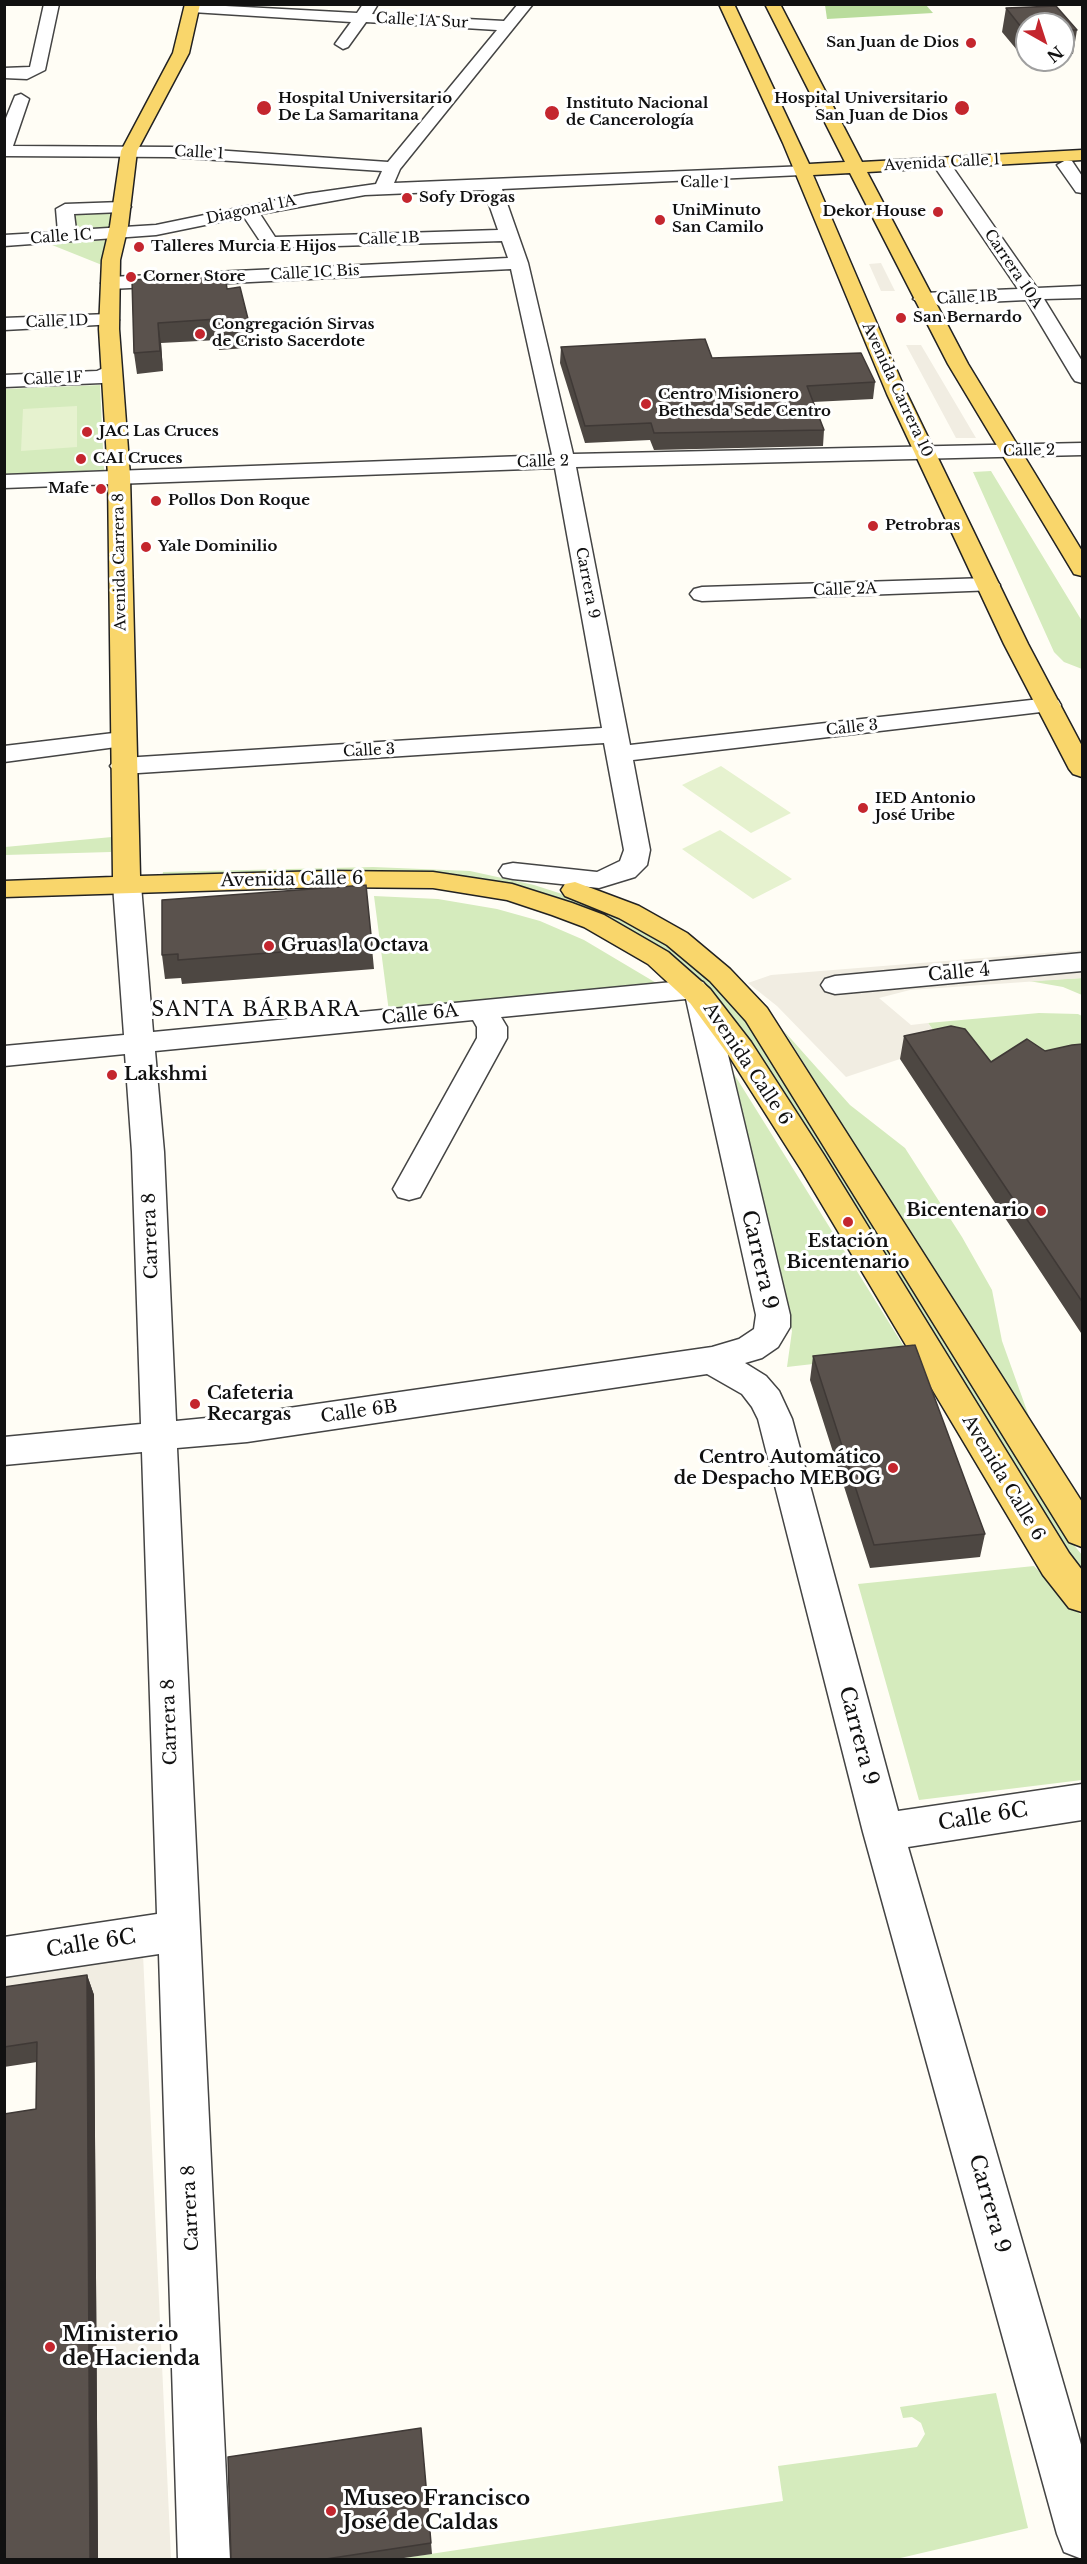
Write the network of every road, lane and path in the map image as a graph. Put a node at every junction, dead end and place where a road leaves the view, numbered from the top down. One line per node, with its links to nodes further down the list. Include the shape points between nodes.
1 (52, 4): 10 (street, via 38,70)
2 (371, 4): 7 (street)
3 (526, 4): 8 (street)
4 (726, 4): 19 (main road, Avenida Carrera 10)
5 (772, 4): 18 (main road)
6 (193, 6): 7 (street, Calle 1A Sur); 13 (main road, Avenida Carrera 8, via 181,53)
7 (361, 18): 8 (street, Calle 1A Sur); 9 (street)
8 (508, 26): 16 (street)
9 (343, 44)
10 (4, 73)
11 (21, 99): 12 (street)
12 (4, 150): 13 (street, Calle 1)
13 (129, 150): 16 (street, Calle 1); 23 (main road, Avenida Carrera 8)
14 (1083, 155): 17 (main road, Avenida Calle 1)
15 (1074, 164): 17 (main road, Avenida Calle 1); 21 (street)
16 (393, 167): 22 (street)
17 (945, 167): 18 (main road, Avenida Calle 1); 32 (street, Carrera 10A)
18 (859, 173): 19 (main road, Avenida Calle 1); 33 (main road)
19 (804, 175): 20 (street, Calle 1, via 700,184 603,179); 41 (main road, Avenida Carrera 10)
20 (491, 184): 22 (street, Calle 1); 26 (street, Carrera 9)
21 (1083, 188)
22 (385, 189): 24 (street, Diagonal 1A)
23 (122, 207): 25 (main road, Avenida Carrera 8); 27 (street, via 66,209)
24 (248, 210): 25 (street, Diagonal 1A, via 156,230); 26 (street, Calle 1B, via 270,243)
25 (118, 232): 27 (street, Calle 1C); 30 (main road, Avenida Carrera 8)
26 (509, 235): 29 (street, Carrera 9)
27 (67, 236): 28 (street, Calle 1C)
28 (4, 241)
29 (519, 263): 30 (street, Calle 1C Bis); 42 (street, Carrera 9)
30 (110, 283): 34 (main road, Avenida Carrera 8)
31 (1083, 292): 32 (street, Calle 1B)
32 (1032, 295): 33 (street, Calle 1B); 37 (street, Carrera 10A)
33 (923, 299): 40 (main road)
34 (109, 320): 35 (street, Calle 1D); 36 (main road, Avenida Carrera 8)
35 (4, 324)
36 (108, 376): 38 (street, Calle 1F); 43 (main road, Avenida Carrera 8)
37 (1083, 377)
38 (4, 381)
39 (1083, 449): 40 (street, Calle 2)
40 (1009, 451): 41 (street, Calle 2); 45 (main road)
41 (925, 453): 42 (street, Calle 2); 46 (main road, Avenida Carrera 10)
42 (564, 461): 43 (street, Calle 2); 49 (street, Carrera 9)
43 (118, 476): 44 (street, Calle 2); 50 (main road, Avenida Carrera 8)
44 (4, 482)
45 (1083, 569)
46 (988, 585): 47 (street, Calle 2A); 48 (main road, Avenida Carrera 10)
47 (702, 594)
48 (1049, 705): 49 (street, Calle 3); 52 (main road, Avenida Carrera 10)
49 (617, 745): 50 (street, Calle 3); 54 (street, Carrera 9, via 637,850 633,865 614,877 599,880)
50 (123, 753): 51 (street, Calle 3); 55 (main road, Avenida Carrera 8)
51 (4, 754)
52 (1083, 770)
53 (4, 870): 55 (main road, Avenida Calle 6)
54 (513, 871): 55 (main road, Avenida Calle 6, via 471,863 416,860); 67 (main road, Avenida Calle 6, via 576,891 647,922 693,951 752,1008)
55 (127, 876): 56 (main road, Avenida Calle 6); 59 (main road, Avenida Calle 6, via 391,878 492,888 594,921 658,958); 61 (street, Carrera 8)
56 (4, 889)
57 (1083, 962): 58 (street, Calle 4)
58 (835, 985)
59 (697, 992): 60 (street, Calle 6A); 64 (street, Carrera 9, via 773,1315 773,1327 766,1338 750,1349); 68 (main road, Avenida Calle 6, via 740,1049 813,1163 1056,1564)
60 (481, 1009): 61 (street, Calle 6A); 63 (street, via 492,1027 492,1038)
61 (140, 1042): 62 (street, Calle 6A); 65 (street, Carrera 8)
62 (4, 1056)
63 (409, 1189)
64 (712, 1360): 65 (street, Calle 6B, via 247,1428); 70 (street, Carrera 9, via 754,1385 775,1419)
65 (158, 1437): 66 (street, Calle 6B); 71 (street, Carrera 8)
66 (4, 1451)
67 (1083, 1532)
68 (1083, 1597)
69 (1083, 1802): 70 (street, Calle 6C)
70 (883, 1832): 73 (street, Carrera 9)
71 (178, 1930): 72 (street, Calle 6C); 74 (street, Carrera 8)
72 (4, 1957)
73 (1083, 2534)
74 (204, 2559)

